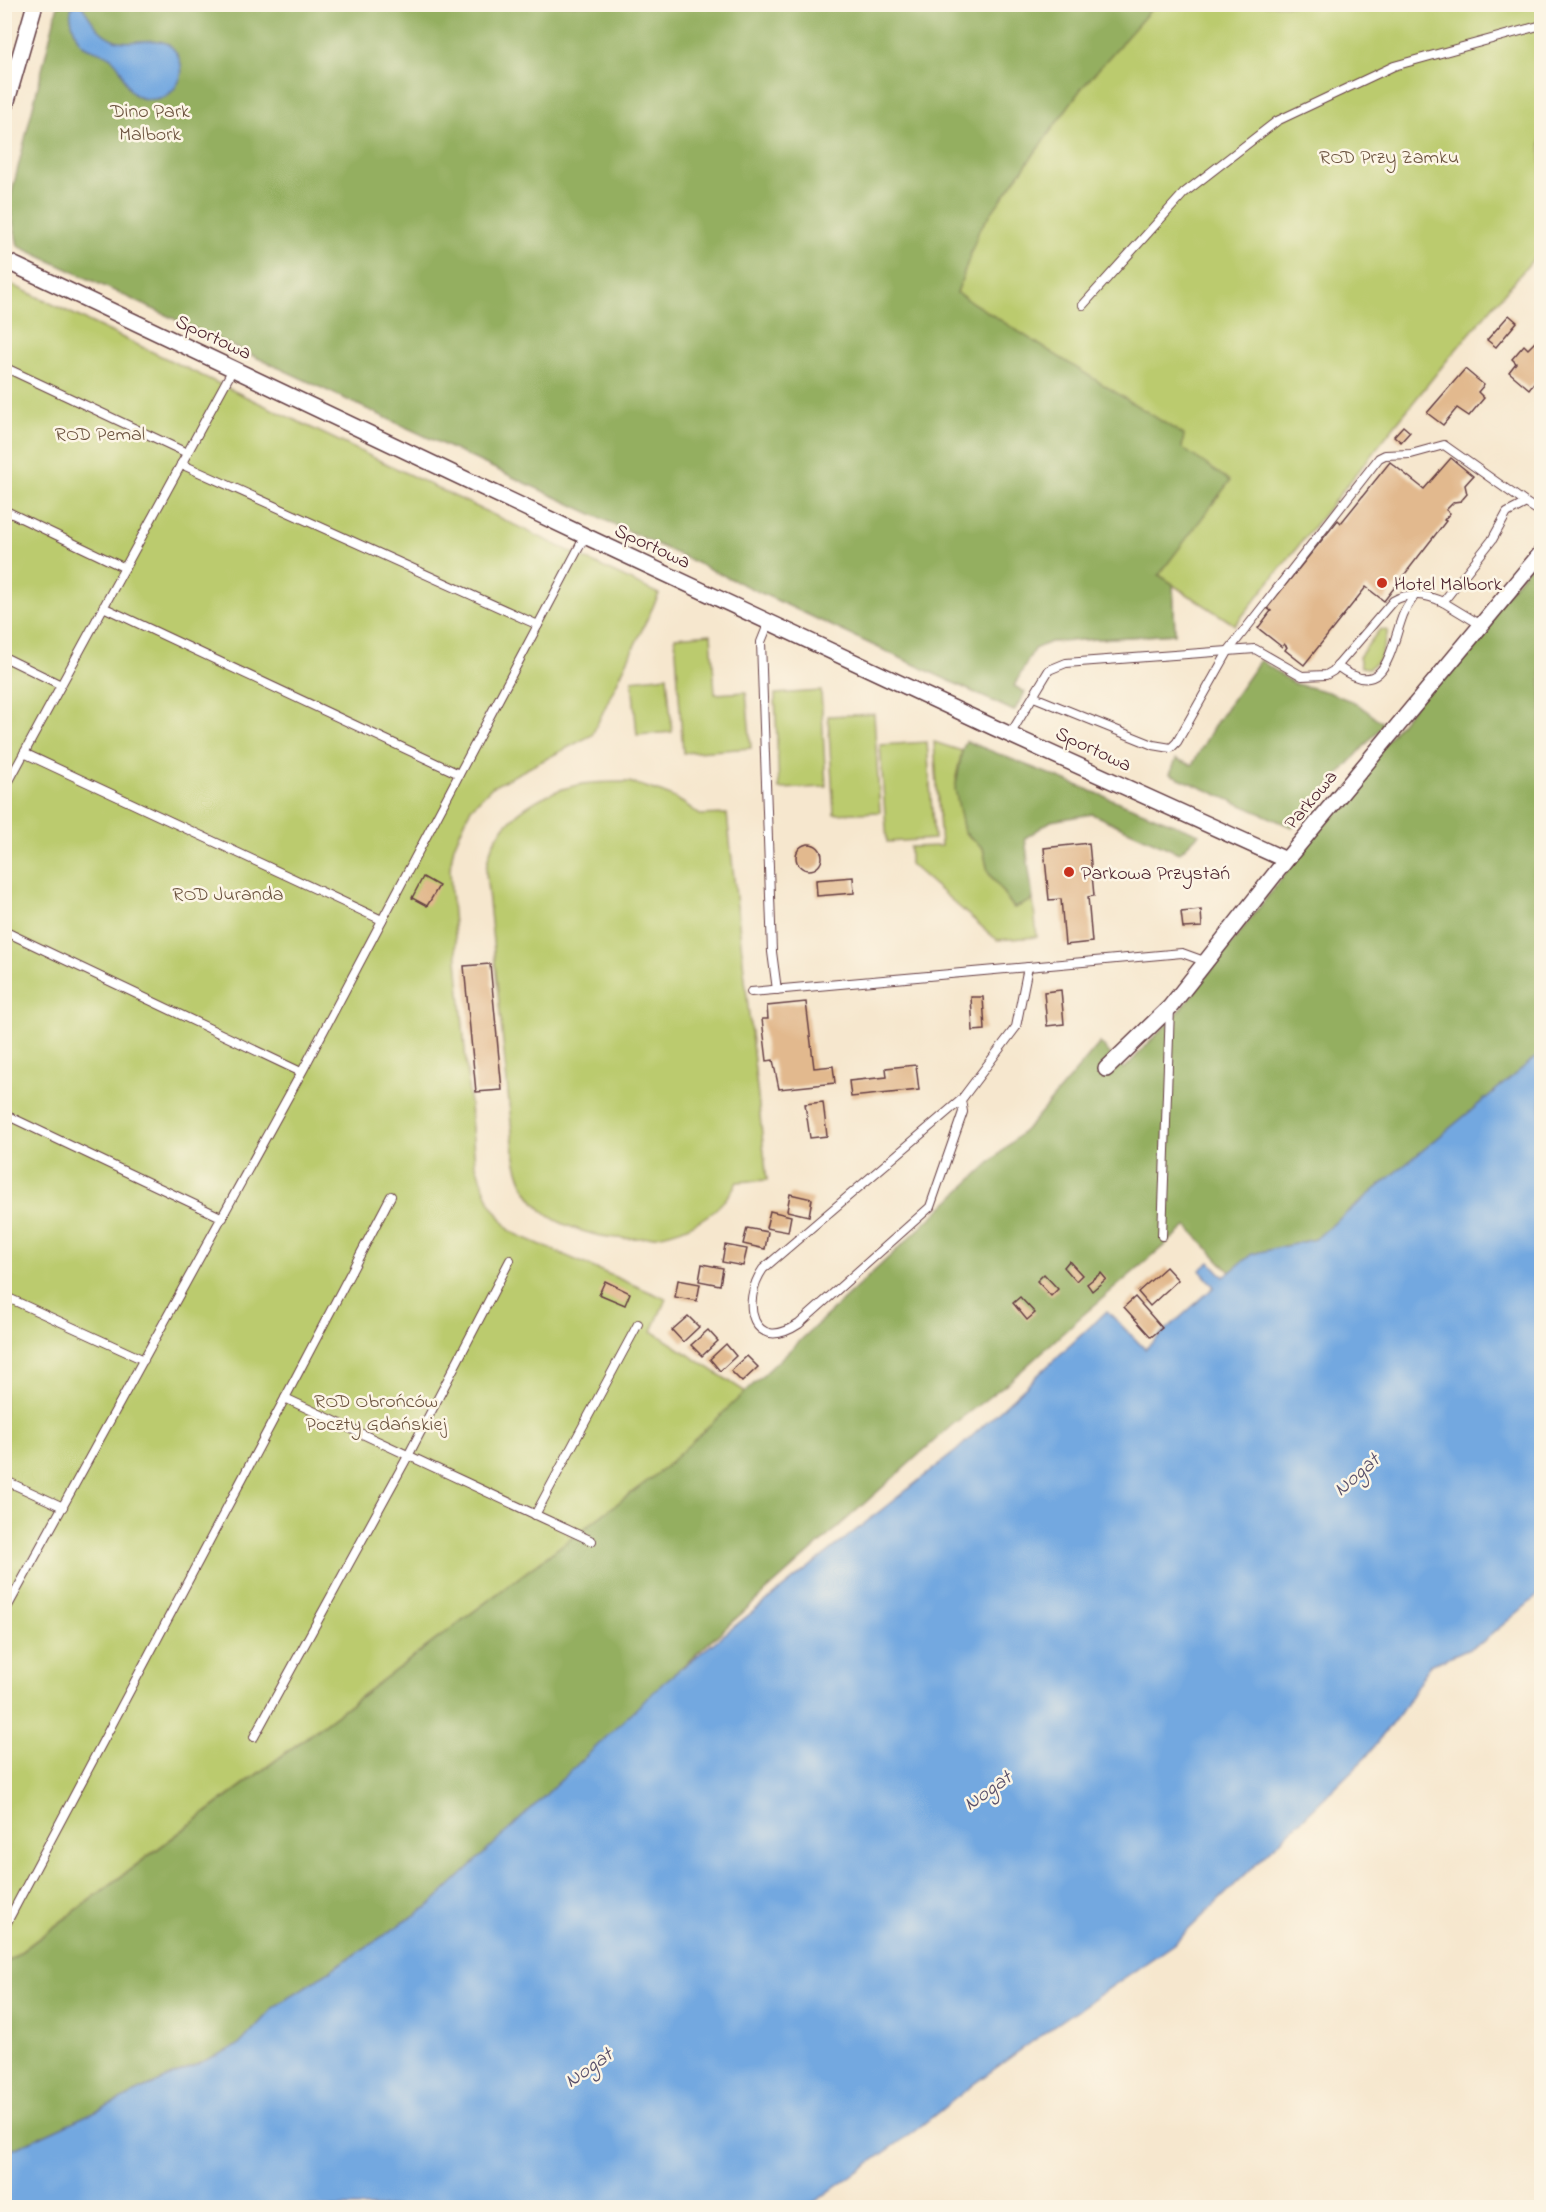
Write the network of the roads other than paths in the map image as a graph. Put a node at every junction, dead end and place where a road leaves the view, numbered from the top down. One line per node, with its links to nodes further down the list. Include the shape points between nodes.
1 (35, 4): 3 (street)
2 (1542, 25): 5 (lane, via 1394,66 1277,121 1184,193)
3 (4, 111)
4 (4, 260): 7 (street, Sportowa)
5 (1083, 305)
6 (4, 367): 8 (lane)
7 (233, 369): 8 (lane); 13 (street, Sportowa)
8 (187, 453): 9 (lane)
9 (181, 464): 15 (lane); 20 (lane)
10 (1526, 503): 12 (lane); 17 (lane, via 1507,513 1492,540); 22 (lane, via 1444,445 1411,454 1385,455)
11 (4, 510): 15 (lane)
12 (1542, 513)
13 (585, 536): 19 (street, Sportowa); 20 (lane)
14 (1542, 552): 21 (street, Parkowa)
15 (125, 568): 18 (lane)
16 (1415, 595): 17 (lane); 24 (lane, via 1393,602); 24 (lane, via 1380,674 1355,678)
17 (1443, 602): 21 (lane)
18 (103, 607): 25 (lane); 29 (lane)
19 (769, 622): 27 (street, Sportowa); 36 (lane, via 761,642 772,952)
20 (538, 625): 29 (lane)
21 (1481, 625): 31 (street, Parkowa)
22 (1229, 650): 24 (lane, via 1255,649 1302,676 1326,675); 26 (lane, via 1065,663 1049,670); 26 (lane, via 1171,748 1153,745)
23 (4, 657): 25 (lane)
24 (1337, 666)
25 (61, 685): 28 (lane)
26 (1034, 697): 27 (lane)
27 (1011, 733): 31 (street, Sportowa)
28 (24, 753): 30 (lane); 32 (lane)
29 (459, 774): 32 (lane)
30 (4, 790)
31 (1286, 860): 34 (street, Parkowa)
32 (382, 920): 40 (lane)
33 (4, 931): 40 (lane)
34 (1204, 962): 35 (lane, via 1182,953); 38 (street, Parkowa)
35 (1028, 967): 36 (lane); 41 (lane, via 1016,1027)
36 (777, 990): 37 (lane)
37 (751, 992)
38 (1170, 1007): 39 (street, Parkowa); 45 (lane)
39 (1106, 1069)
40 (302, 1072): 44 (lane)
41 (961, 1100): 41 (lane, via 763,1269 756,1278 751,1298 753,1321 760,1329 782,1332 799,1324 930,1208 963,1112)
42 (4, 1114): 44 (lane)
43 (391, 1196): 50 (lane)
44 (223, 1218): 49 (lane)
45 (1162, 1236)
46 (510, 1260): 51 (lane)
47 (4, 1296): 49 (lane)
48 (638, 1324): 54 (lane)
49 (144, 1360): 53 (lane)
50 (285, 1398): 51 (lane); 58 (lane)
51 (408, 1456): 54 (lane); 57 (lane)
52 (4, 1480): 53 (lane)
53 (63, 1507): 56 (lane)
54 (535, 1515): 55 (lane)
55 (592, 1541)
56 (4, 1613)
57 (254, 1737)
58 (4, 1928)

